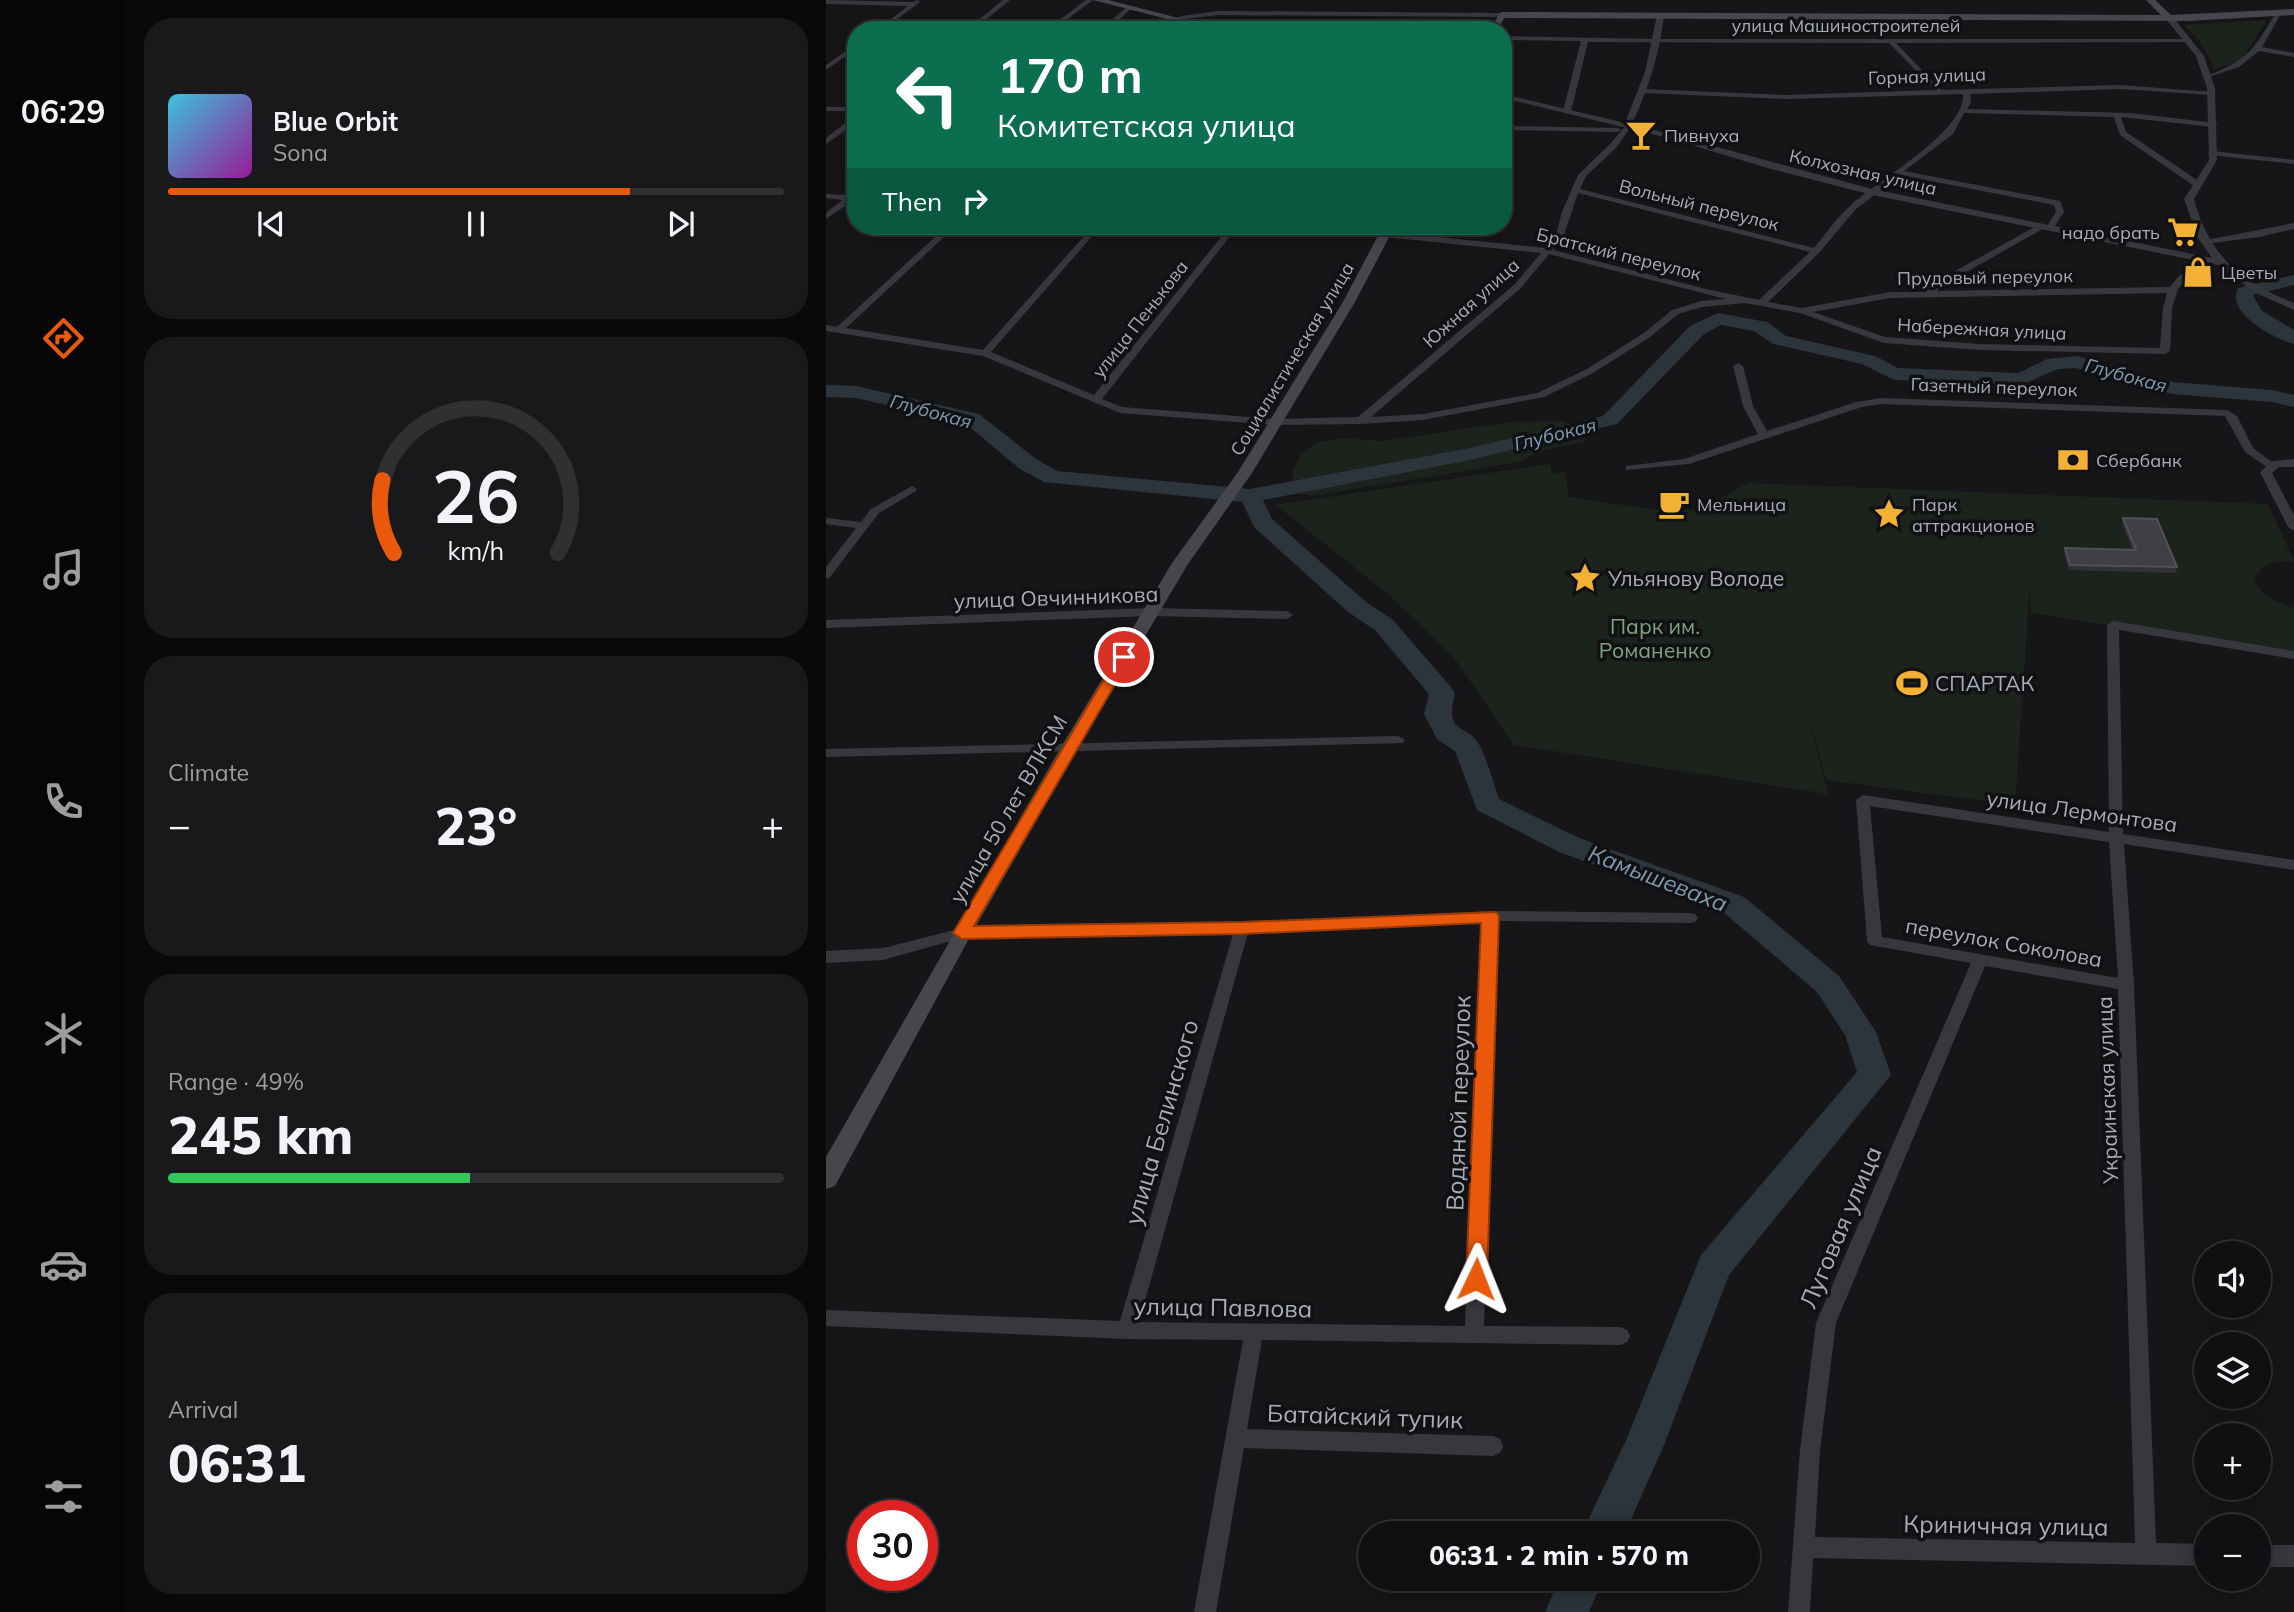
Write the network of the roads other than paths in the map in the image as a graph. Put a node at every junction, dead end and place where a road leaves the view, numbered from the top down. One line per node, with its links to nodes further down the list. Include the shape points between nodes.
1 (1007, 0): 20 (street)
2 (1090, 0): 21 (street)
3 (1097, 0): 10 (main road)
4 (2150, 0): 17 (main road)
5 (837, 1): 6 (street); 7 (street); 9 (street)
6 (826, 2)
7 (917, 2): 19 (street)
8 (1218, 5): 13 (street)
9 (826, 8)
10 (1129, 8): 18 (main road); 22 (street)
11 (2279, 12): 12 (main road); 17 (main road); 32 (street)
12 (2294, 12)
13 (1199, 14): 14 (street); 18 (street)
14 (1387, 14): 15 (street); 25 (street)
15 (1501, 15): 16 (main road); 26 (main road)
16 (1660, 17): 17 (main road); 31 (street)
17 (2169, 18): 30 (street)
18 (1177, 19): 23 (street); 24 (main road)
19 (891, 21)
20 (981, 21)
21 (1061, 21)
22 (1114, 21)
23 (1174, 21)
24 (1185, 21)
25 (1384, 21)
26 (1498, 21)
27 (1512, 38): 28 (street, улица Машиностроителей)
28 (1586, 40): 31 (street, улица Машиностроителей); 46 (street)
29 (1890, 40): 30 (street, улица Машиностроителей); 31 (street, улица Машиностроителей); 39 (street)
30 (2190, 40): 38 (street)
31 (1657, 41): 41 (street)
32 (2260, 49): 34 (street); 38 (street, via 2241,66)
33 (847, 53): 36 (street)
34 (2294, 55)
35 (826, 56): 36 (street)
36 (842, 57): 37 (street)
37 (826, 68)
38 (2208, 77): 42 (street)
39 (1938, 90): 40 (street, Горная улица); 41 (street, Горная улица, via 1787,97)
40 (1966, 90): 42 (street, Горная улица, via 2120,87); 47 (street)
41 (1643, 91): 52 (street)
42 (2211, 93): 49 (street)
43 (1512, 98): 46 (street)
44 (826, 108): 45 (street)
45 (847, 109)
46 (1567, 111): 52 (street)
47 (1963, 111): 48 (street); 56 (street, via 1950,132)
48 (2117, 115): 49 (street); 57 (street, via 2123,133)
49 (2213, 125): 54 (street)
50 (847, 126): 53 (street)
51 (1512, 128): 52 (street)
52 (1627, 128): 58 (street, Южная улица, via 1582,175); 59 (street, Колхозная улица)
53 (826, 142)
54 (2212, 153): 55 (street); 57 (street, via 2213,160)
55 (2294, 162)
56 (1897, 172): 59 (street); 65 (street, via 2057,203 2060,212)
57 (2197, 184): 71 (street, via 2189,199)
58 (1575, 190): 72 (street, Южная улица, via 1560,235); 73 (street, Вольный переулок)
59 (1872, 192): 65 (street, Колхозная улица); 73 (street)
60 (847, 196): 61 (street)
61 (826, 197)
62 (847, 201): 63 (street)
63 (826, 217)
64 (2294, 226): 71 (street)
65 (2047, 227): 74 (street, Колхозная улица); 77 (street)
66 (942, 235): 83 (street)
67 (1089, 235): 84 (street)
68 (1227, 235): 86 (street, улица Пенькова)
69 (1384, 235): 88 (main road, Социалистическая улица)
70 (1425, 235): 72 (street, Братский переулок)
71 (2205, 241): 75 (street)
72 (1548, 251): 78 (street, Братский переулок); 87 (street, Южная улица, via 1518,285)
73 (1816, 251): 79 (street)
74 (2204, 259): 75 (street, Колхозная улица); 76 (street)
75 (2219, 262): 80 (street, via 2242,283)
76 (2170, 290): 77 (street, Прудовый переулок); 81 (street, Набережная улица, via 2165,351 1896,342)
77 (1929, 293): 81 (street, Прудовый переулок, via 1880,296)
78 (1744, 300): 79 (street, Братский переулок); 87 (street, via 1675,312 1590,371 1529,398 1423,417)
79 (1761, 303): 81 (street, Набережная улица)
80 (2294, 307)
81 (1802, 311)
82 (826, 328): 83 (street)
83 (841, 329): 84 (street)
84 (985, 353): 86 (street)
85 (1738, 366): 89 (street, via 1748,406)
86 (1097, 398): 88 (street, via 1120,410)
87 (1360, 421): 88 (street)
88 (1275, 422): 93 (main road, Социалистическая улица)
89 (1764, 436): 91 (street, Газетный переулок, via 1881,401 2227,413 2249,450); 92 (street, Газетный переулок, via 1685,462)
90 (2294, 463): 91 (street)
91 (2272, 466): 95 (street, via 2267,469 2268,478)
92 (1630, 468)
93 (1245, 473): 100 (main road, улица 50 лет ВЛКСМ)
94 (912, 489): 97 (street, via 875,511)
95 (2290, 514): 98 (street)
96 (826, 521): 97 (street)
97 (863, 526): 99 (street)
98 (2294, 527)
99 (826, 575)
100 (1151, 612): 101 (street, улица Овчинникова); 102 (street, улица Овчинникова); 105 (main road, улица 50 лет ВЛКСМ)
101 (1287, 615)
102 (826, 624)
103 (2294, 655): 107 (street, Украинская улица, via 2113,625)
104 (1398, 740): 105 (street)
105 (1070, 747): 106 (street); 112 (main road, улица 50 лет ВЛКСМ)
106 (826, 753)
107 (2116, 837): 108 (street, улица Лермонтова); 113 (street, улица Лермонтова, via 1863,800); 116 (street, Украинская улица)
108 (2294, 865)
109 (1490, 916): 110 (street); 111 (street); 121 (street, Водяной переулок)
110 (1690, 918)
111 (1242, 928): 112 (street); 119 (street, улица Белинского)
112 (962, 933): 114 (street, via 883,954); 117 (main road, улица 50 лет ВЛКСМ)
113 (1875, 941): 115 (street, переулок Соколова)
114 (826, 957)
115 (1980, 960): 116 (street, переулок Соколова); 125 (street, Луговая улица, via 1826,1323)
116 (2126, 985): 126 (street, Украинская улица)
117 (826, 1179)
118 (826, 1318): 119 (street, улица Павлова)
119 (1128, 1330): 120 (street, улица Павлова)
120 (1254, 1332): 121 (street, улица Павлова); 123 (street)
121 (1474, 1334): 122 (street, улица Павлова)
122 (1620, 1336)
123 (1235, 1438): 124 (street, Батайский тупик); 130 (street)
124 (1493, 1446)
125 (1803, 1548): 126 (street, Криничная улица); 131 (street, Луговая улица)
126 (2146, 1554): 127 (street, Криничная улица)
127 (2194, 1555)
128 (2271, 1556): 129 (street)
129 (2294, 1556)
130 (1205, 1612)
131 (1799, 1612)

